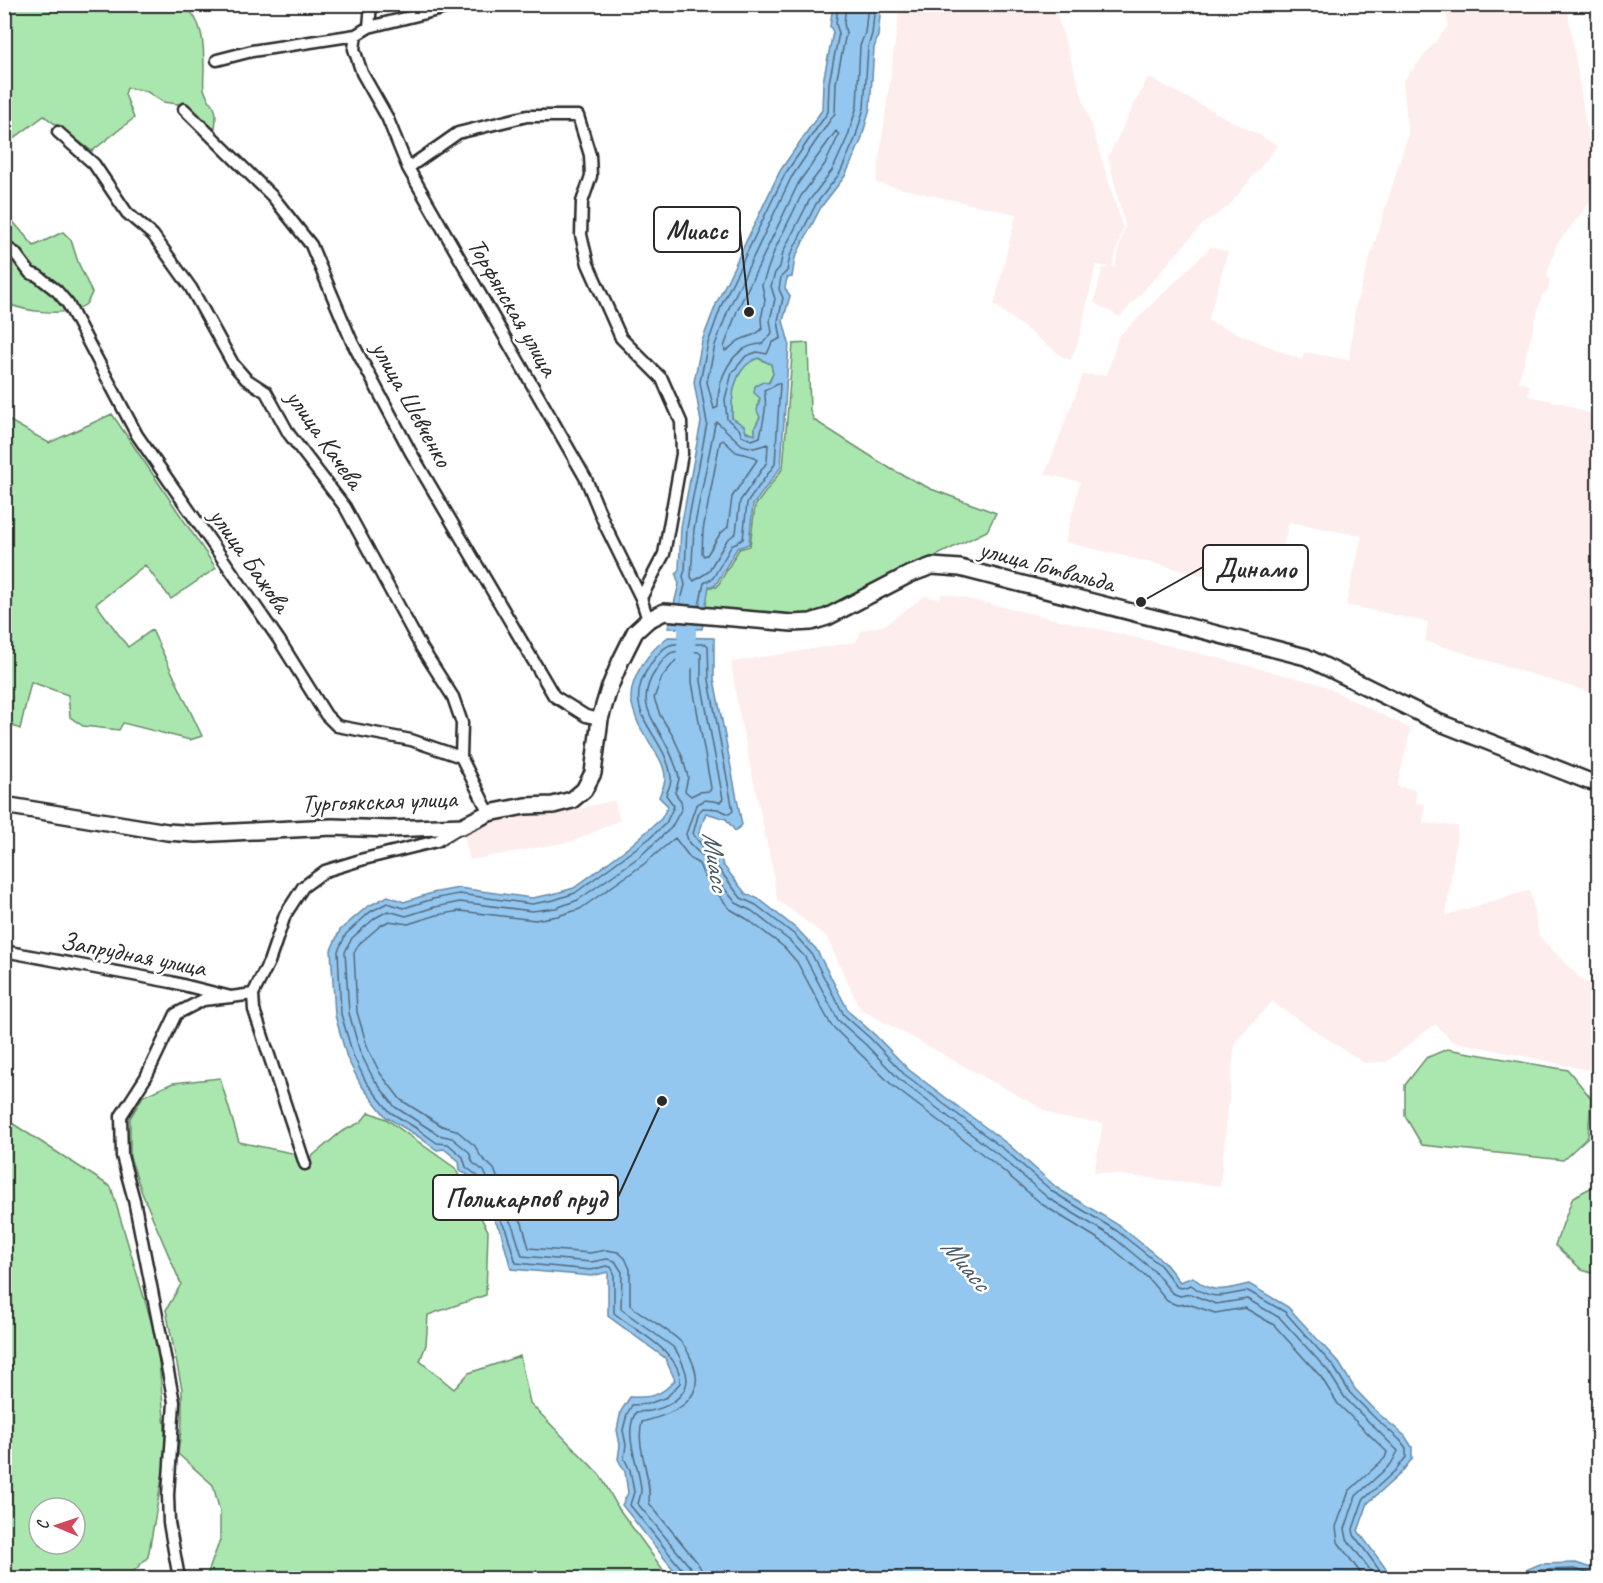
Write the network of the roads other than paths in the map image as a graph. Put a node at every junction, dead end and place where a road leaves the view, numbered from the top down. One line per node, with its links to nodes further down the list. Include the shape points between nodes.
1 (371, 4): 3 (street)
2 (462, 4): 3 (street)
3 (369, 27): 4 (street)
4 (356, 35): 5 (street); 8 (street, Торфянская улица, via 354,49 362,72 387,117)
5 (217, 60)
6 (184, 109): 13 (street, улица Шевченко, via 273,197 311,245 352,342 410,451 554,696 586,716)
7 (58, 132): 14 (street, улица Качева, via 94,164 127,213 153,235 191,288 233,364 246,379 266,392 289,434 345,507 421,647 453,697 462,723)
8 (408, 168): 10 (street, Торфянская улица, via 586,479); 10 (street, via 458,133 527,116 578,116 590,155 591,176 582,202 581,235 588,264 621,338 662,379 681,422 681,454 664,554)
9 (4, 246): 14 (street, улица Бажова, via 68,304 137,435 279,640 326,715 337,726 411,740)
10 (642, 598): 12 (street, Торфянская улица)
11 (664, 612): 12 (main road, Тургоякская улица); 15 (main road, улица Готвальда, via 811,622 908,574 932,566 960,568 1306,657 1438,722)
12 (648, 620): 13 (main road, Тургоякская улица, via 635,632 621,660)
13 (600, 719): 17 (main road, Тургоякская улица, via 592,773 584,790 572,800 553,805)
14 (461, 757): 17 (street, улица Качева)
15 (1599, 783)
16 (4, 805): 18 (main road, Тургоякская улица, via 196,834)
17 (489, 813): 18 (main road, Тургоякская улица)
18 (462, 826): 20 (street, via 437,841 325,871 303,887 285,915)
19 (4, 951): 21 (street, Запрудная улица)
20 (253, 994): 21 (street, Запрудная улица); 22 (street, via 254,1010)
21 (231, 997): 23 (street, via 203,1000 176,1014 146,1077 121,1116 122,1156 174,1402 168,1495)
22 (306, 1164)
23 (178, 1578)

